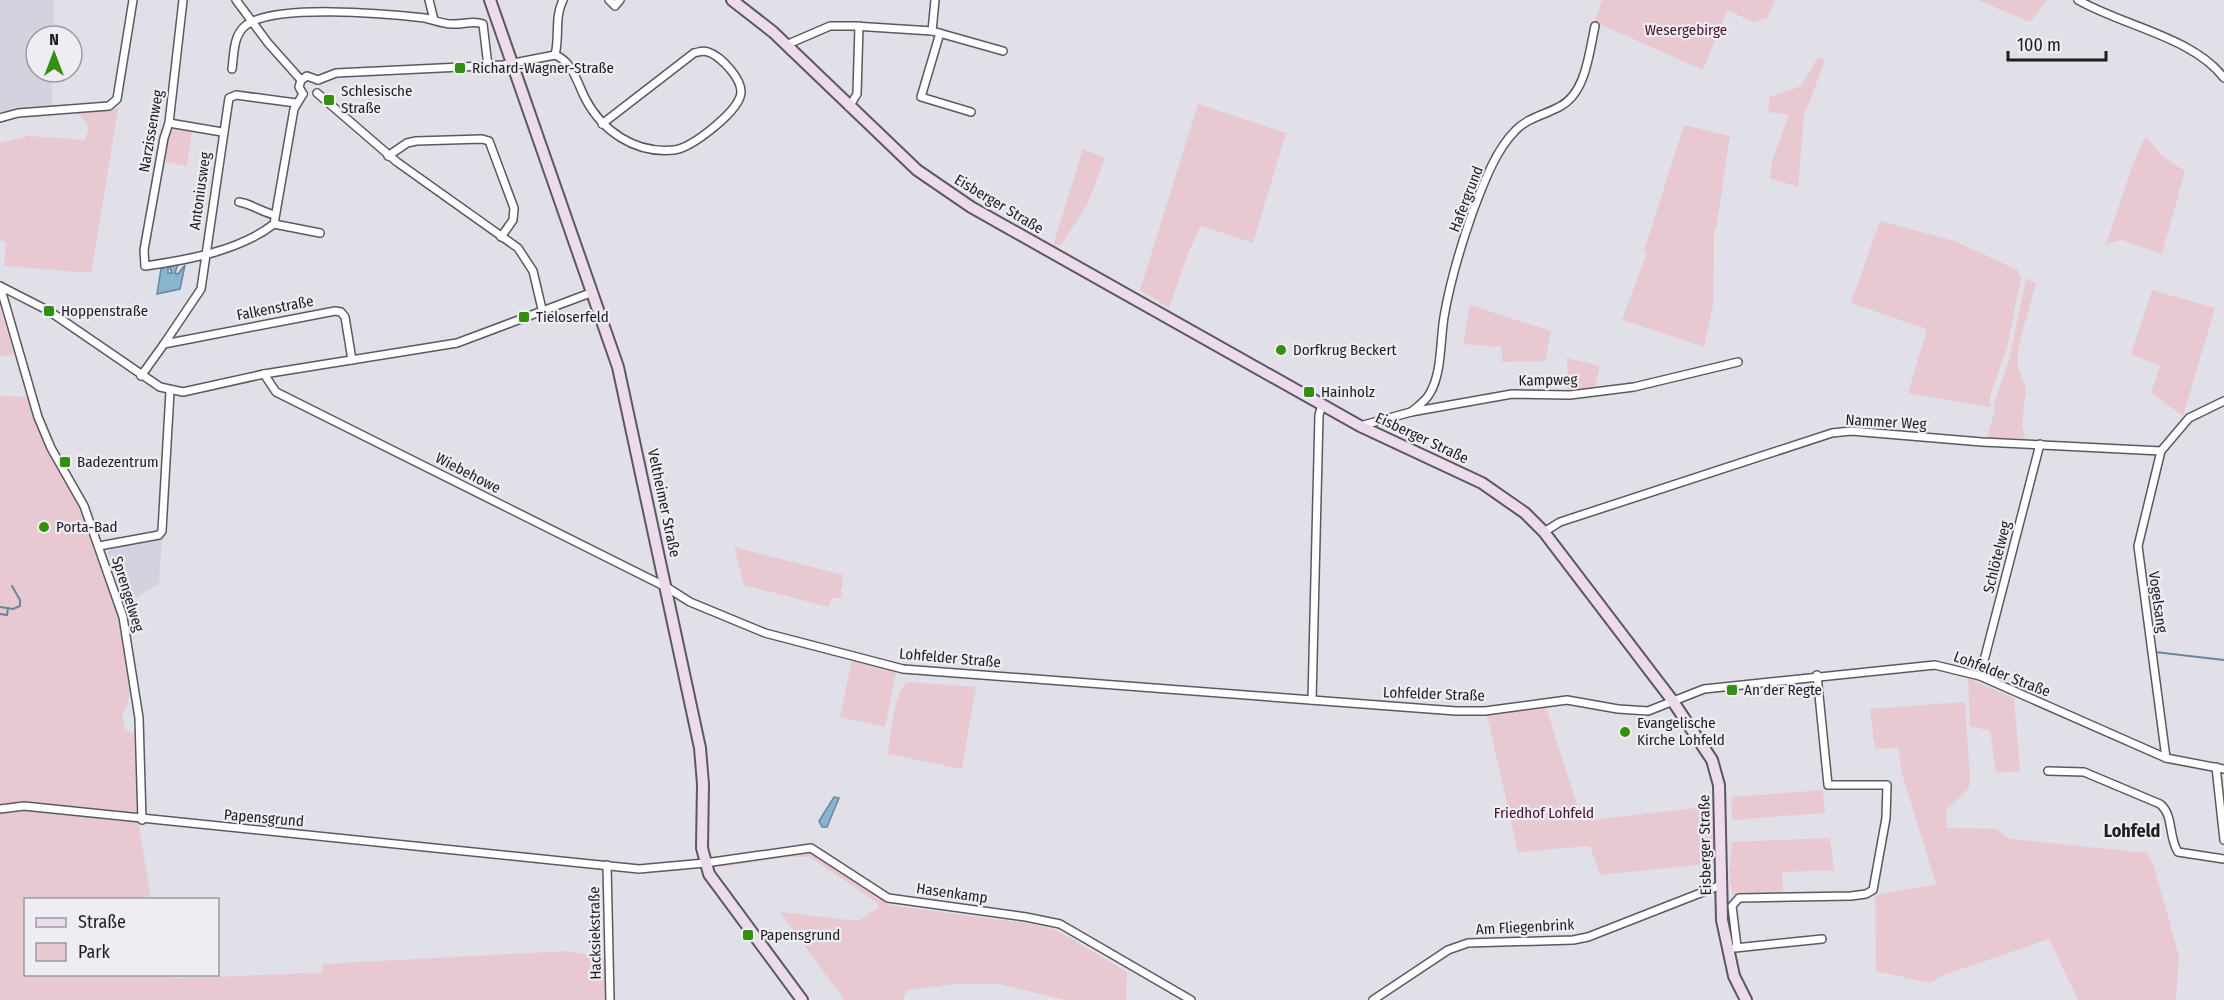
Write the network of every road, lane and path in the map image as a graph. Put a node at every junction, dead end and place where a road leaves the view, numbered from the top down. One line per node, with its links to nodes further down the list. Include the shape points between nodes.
1 (133, 0): 32 (street, via 117,99 109,106 18,113)
2 (183, 0): 33 (street, Narzissenweg)
3 (236, 0): 13 (street)
4 (429, 0): 12 (street)
5 (490, 0): 21 (main road, Veltheimer Straße)
6 (563, 0): 20 (street, via 557,14)
7 (609, 0): 8 (street, via 615,6)
8 (620, 0)
9 (732, 0): 18 (main road, Eisberger Straße)
10 (935, 0): 16 (street)
11 (2078, 0): 24 (street, via 2193,52 2212,63)
12 (434, 20): 13 (street, via 325,13); 22 (street, via 483,24)
13 (251, 21): 23 (street, via 237,36); 25 (street)
14 (859, 26): 16 (street); 18 (street, via 830,26); 30 (street, via 857,93)
15 (1595, 26): 54 (street, Hafergrund, via 1585,71 1573,96 1522,124 1508,140 1489,176 1473,212 1451,287 1434,384 1429,396)
16 (932, 32): 17 (street)
17 (940, 33): 19 (street); 31 (street, via 921,97)
18 (786, 45): 30 (main road, Eisberger Straße)
19 (1003, 51)
20 (555, 55): 21 (street); 34 (street, via 568,62)
21 (512, 63): 22 (street); 44 (main road, Veltheimer Straße)
22 (488, 66): 26 (street, via 336,73)
23 (232, 69)
24 (2224, 78)
25 (301, 80): 26 (street, via 308,76); 28 (street)
26 (318, 80): 27 (street)
27 (317, 93): 28 (street, via 312,97); 36 (street)
28 (303, 94): 29 (street)
29 (296, 103): 35 (street, Antoniusweg, via 234,95 227,102); 38 (street)
30 (849, 106): 53 (main road, Eisberger Straße, via 917,170 971,207)
31 (971, 112)
32 (0, 118)
33 (169, 123): 35 (street); 42 (street, Narzissenweg, via 144,250 145,266)
34 (602, 124): 34 (street, via 632,144 676,150 700,140 735,105 741,86 714,55 694,53)
35 (222, 132): 42 (street, Antoniusweg)
36 (388, 156): 41 (street); 41 (street, via 416,141 489,141 514,208 513,220)
37 (239, 202): 38 (street)
38 (275, 215): 39 (street)
39 (274, 225): 40 (street); 42 (street, via 256,238)
40 (320, 233)
41 (501, 237): 45 (street, via 527,258)
42 (206, 254): 46 (street, Antoniusweg, via 201,290)
43 (0, 286): 50 (street, via 49,311); 59 (street, Sprengelweg, via 41,425 77,491)
44 (593, 292): 45 (street); 60 (main road, Veltheimer Straße, via 618,367)
45 (542, 309): 47 (street, via 457,343)
46 (164, 344): 47 (street, Falkenstraße, via 335,311 345,317); 50 (street)
47 (352, 360): 49 (street)
48 (1737, 362): 54 (street, Kampweg, via 1634,387 1570,395 1512,394)
49 (264, 374): 51 (street, via 201,390); 60 (street, Wiebehowe, via 276,392)
50 (141, 376): 51 (street)
51 (170, 391): 59 (street, via 162,531 159,535)
52 (2224, 401): 57 (street, via 2189,418)
53 (1322, 405): 55 (main road, Eisberger Straße); 63 (street)
54 (1411, 412): 55 (street, Kampweg)
55 (1360, 426): 58 (main road, Eisberger Straße, via 1482,483)
56 (2040, 444): 57 (street, Nammer Weg); 58 (street, Nammer Weg, via 1851,431 1832,433 1560,522); 62 (street, Schlötelweg)
57 (2162, 451): 65 (street, Vogelsang, via 2138,546)
58 (1545, 532): 64 (main road, Eisberger Straße)
59 (99, 546): 69 (street, Sprengelweg, via 128,643 139,718)
60 (668, 588): 63 (street, Lohfelder Straße, via 690,602 765,633 903,669); 72 (main road, Veltheimer Straße, via 702,763)
61 (1817, 675): 62 (street, Lohfelder Straße, via 1935,664); 64 (street, Lohfelder Straße, via 1704,689); 76 (street, via 1828,785 1887,785 1886,818 1873,890 1851,896 1739,898 1732,906)
62 (1980, 676): 65 (street, Lohfelder Straße)
63 (1312, 700): 64 (street, Lohfelder Straße, via 1485,711 1566,700 1648,711)
64 (1672, 700): 74 (main road, Eisberger Straße, via 1712,760 1719,785)
65 (2166, 758): 66 (street, Lohfelder Straße)
66 (2220, 768): 70 (street)
67 (2048, 771): 71 (street, via 2084,772 2160,804 2168,813 2172,843 2178,852)
68 (0, 809): 69 (street, Papensgrund, via 24,806)
69 (142, 820): 73 (street, Papensgrund)
70 (2224, 840)
71 (2224, 859)
72 (705, 863): 73 (street, Papensgrund, via 639,868); 78 (main road, Veltheimer Straße, via 718,887); 79 (street, Hasenkamp, via 811,848 888,898 1060,924)
73 (607, 865): 77 (street, Hacksiekstraße)
74 (1721, 885): 76 (main road, Eisberger Straße); 80 (street, Am Fliegenbrink, via 1588,937 1468,943 1448,950)
75 (1822, 939): 76 (street)
76 (1732, 948): 81 (main road, Eisberger Straße, via 1734,976)
77 (610, 1000)
78 (802, 1000)
79 (1191, 1000)
80 (1373, 1000)
81 (1746, 1000)

